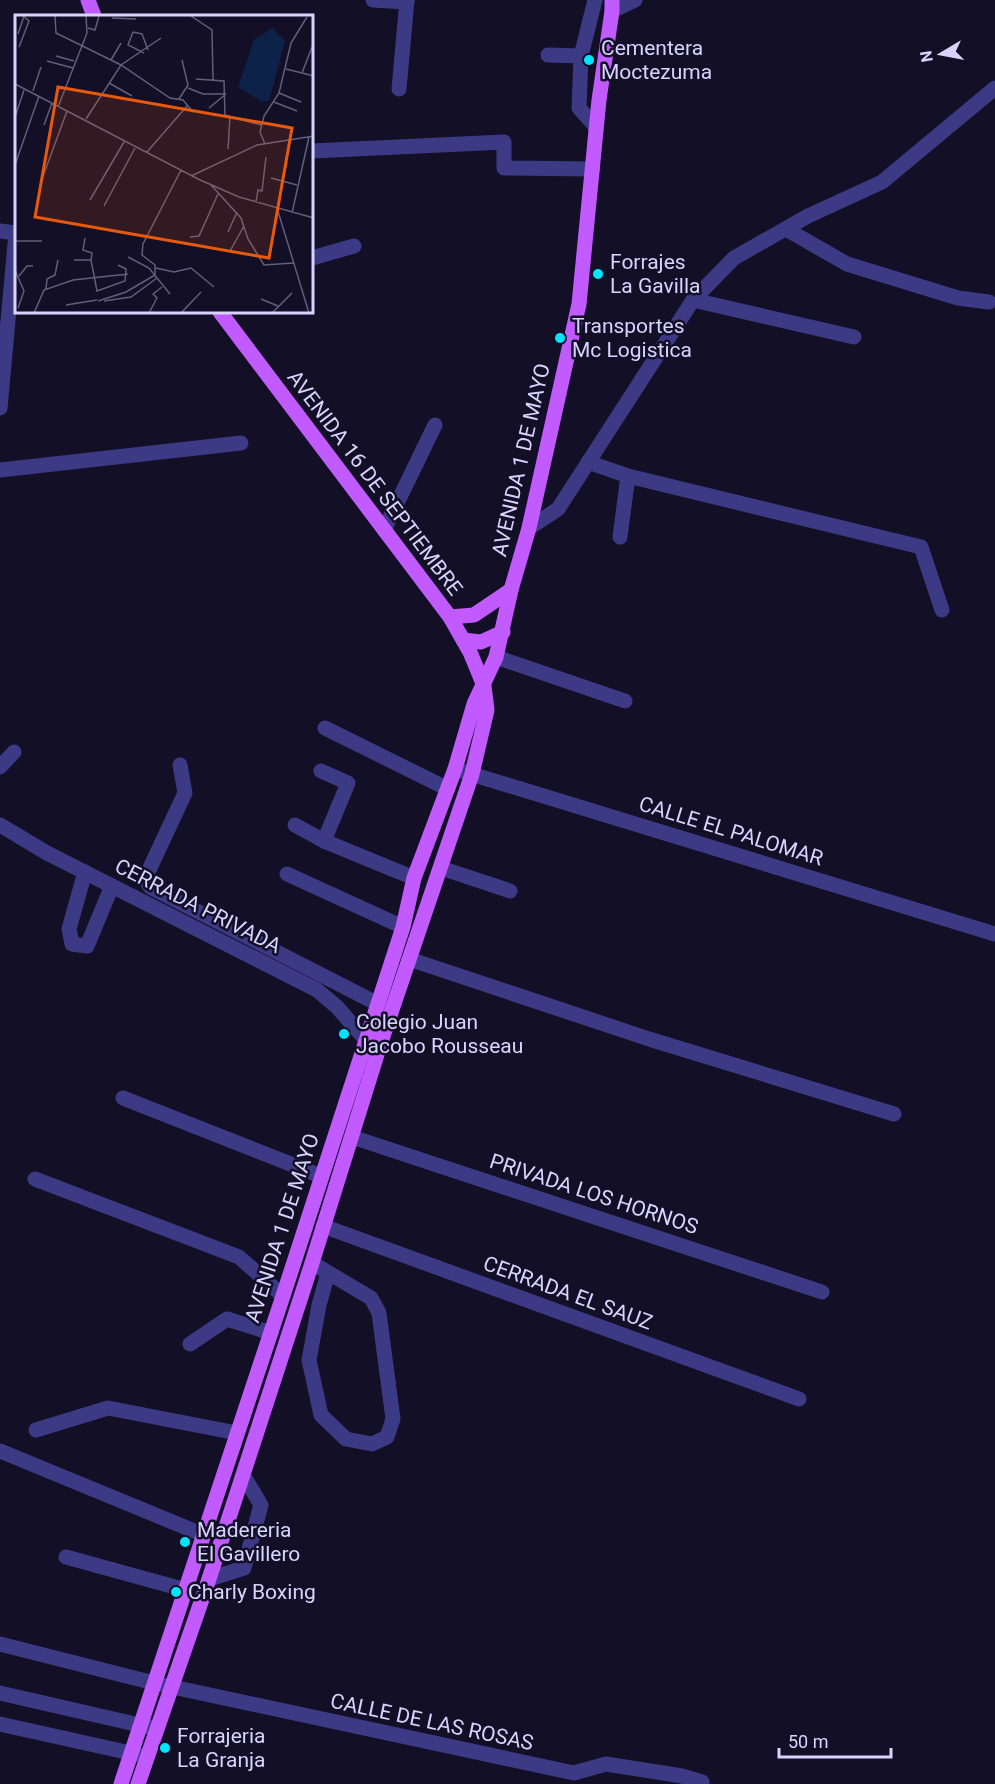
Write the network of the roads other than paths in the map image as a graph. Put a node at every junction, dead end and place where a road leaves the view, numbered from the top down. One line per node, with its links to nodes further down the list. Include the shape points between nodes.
1 (88, 0): 7 (main road)
2 (373, 0): 5 (street)
3 (596, 0): 9 (street)
4 (635, 0): 6 (street)
5 (407, 1): 11 (street)
6 (612, 5): 12 (main road, AVENIDA 1 DE MAYO)
7 (94, 15)
8 (548, 55): 9 (street)
9 (581, 56): 12 (street, via 579,108)
10 (995, 88): 15 (street, via 882,182)
11 (399, 89)
12 (596, 127): 14 (main road, AVENIDA 1 DE MAYO)
13 (314, 152): 14 (street, via 504,142 504,168)
14 (593, 169): 31 (main road, AVENIDA 1 DE MAYO, via 579,304)
15 (786, 229): 21 (street, via 734,258); 22 (street, via 847,264 958,297)
16 (0, 231): 17 (street)
17 (15, 233)
18 (15, 244): 25 (street)
19 (354, 246): 20 (street)
20 (314, 257)
21 (693, 300): 24 (street); 28 (street)
22 (989, 302)
23 (222, 314): 32 (main road, AVENIDA 16 DE SEPTIEMBRE)
24 (854, 337)
25 (0, 408)
26 (435, 425): 32 (street)
27 (242, 443): 29 (street)
28 (588, 462): 30 (street); 31 (street, via 558,509)
29 (0, 470)
30 (628, 476): 33 (street); 35 (street, via 921,547)
31 (529, 528): 34 (main road, AVENIDA 1 DE MAYO)
32 (384, 530): 36 (main road, AVENIDA 16 DE SEPTIEMBRE)
33 (620, 537)
34 (511, 590): 36 (main road, via 474,615); 37 (main road, AVENIDA 1 DE MAYO)
35 (942, 610)
36 (450, 617): 38 (main road, AVENIDA 16 DE SEPTIEMBRE)
37 (503, 632): 38 (main road, via 481,642); 39 (main road, AVENIDA 1 DE MAYO)
38 (463, 640): 40 (main road, AVENIDA 16 DE SEPTIEMBRE)
39 (496, 657): 40 (main road, AVENIDA 1 DE MAYO); 41 (street)
40 (484, 686): 46 (main road, AVENIDA 1 DE MAYO, via 474,704); 48 (main road, AVENIDA 1 DE MAYO, via 487,710)
41 (625, 701)
42 (325, 728): 49 (street)
43 (14, 752): 45 (street)
44 (180, 765): 62 (street, via 185,793 149,870 150,886)
45 (0, 767)
46 (455, 769): 48 (street, CALLE EL PALOMAR); 49 (main road, AVENIDA 1 DE MAYO)
47 (321, 771): 52 (street, via 348,783)
48 (472, 774): 53 (main road, AVENIDA 1 DE MAYO); 60 (street, CALLE EL PALOMAR)
49 (448, 789): 56 (main road, AVENIDA 1 DE MAYO)
50 (0, 825): 54 (street, CERRADA PRIVADA)
51 (295, 825): 52 (street)
52 (324, 841): 56 (street)
53 (441, 868): 58 (street); 61 (main road, AVENIDA 1 DE MAYO)
54 (85, 872): 57 (street, CERRADA PRIVADA); 57 (street, via 69,929 72,944 87,946)
55 (287, 874): 59 (street)
56 (414, 878): 59 (main road, AVENIDA 1 DE MAYO)
57 (112, 886): 63 (street, CERRADA PRIVADA, via 317,990 338,1007)
58 (510, 891)
59 (403, 927): 62 (main road, AVENIDA 1 DE MAYO)
60 (995, 934)
61 (409, 959): 65 (street, via 649,1039); 66 (main road, AVENIDA 1 DE MAYO)
62 (378, 1004): 63 (main road, AVENIDA 1 DE MAYO)
63 (366, 1040): 67 (main road, AVENIDA 1 DE MAYO)
64 (123, 1098): 67 (street)
65 (894, 1114)
66 (352, 1137): 69 (main road, AVENIDA 1 DE MAYO); 72 (street, PRIVADA LOS HORNOS)
67 (321, 1176): 73 (main road, AVENIDA 1 DE MAYO)
68 (35, 1179): 73 (street, via 239,1257)
69 (323, 1226): 70 (main road, AVENIDA 1 DE MAYO); 76 (street, CERRADA EL SAUZ)
70 (312, 1263): 71 (street); 80 (main road, AVENIDA 1 DE MAYO)
71 (328, 1273): 71 (street, via 371,1298 379,1313 393,1419 387,1437 372,1444 346,1439 321,1415 309,1360)
72 (822, 1292)
73 (283, 1296): 74 (main road, AVENIDA 1 DE MAYO)
74 (271, 1333): 75 (street, via 226,1319); 78 (main road, AVENIDA 1 DE MAYO)
75 (190, 1344)
76 (799, 1399)
77 (36, 1430): 78 (street, via 108,1408)
78 (237, 1433): 81 (main road, AVENIDA 1 DE MAYO)
79 (0, 1451): 81 (street)
80 (243, 1475): 83 (main road, AVENIDA 1 DE MAYO); 83 (street, via 261,1505 244,1568)
81 (204, 1535): 84 (main road, AVENIDA 1 DE MAYO)
82 (66, 1557): 84 (street)
83 (209, 1579): 87 (main road, AVENIDA 1 DE MAYO)
84 (186, 1590): 86 (main road, AVENIDA 1 DE MAYO)
85 (0, 1644): 86 (street, CALLE DE LAS ROSAS)
86 (154, 1683): 87 (street, CALLE DE LAS ROSAS); 90 (main road, AVENIDA 1 DE MAYO)
87 (171, 1687): 91 (main road, AVENIDA 1 DE MAYO); 94 (street, CALLE DE LAS ROSAS, via 574,1773 606,1764)
88 (0, 1693): 90 (street)
89 (0, 1724): 92 (street)
90 (140, 1724): 91 (street); 92 (main road, AVENIDA 1 DE MAYO)
91 (157, 1729): 93 (main road, AVENIDA 1 DE MAYO)
92 (131, 1752): 93 (street); 95 (main road, AVENIDA 1 DE MAYO)
93 (147, 1757): 96 (main road, AVENIDA 1 DE MAYO)
94 (702, 1782)
95 (121, 1784)
96 (138, 1784)

